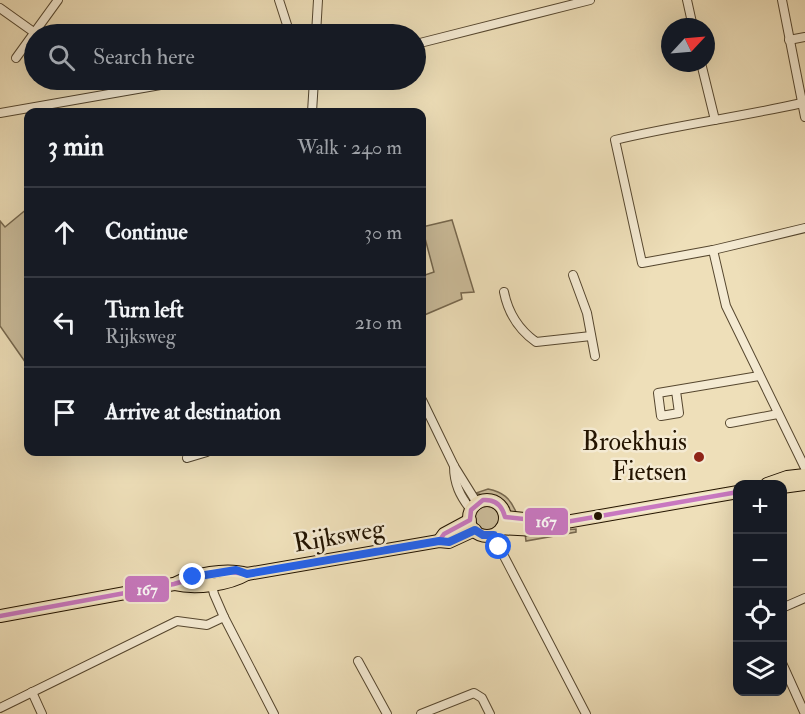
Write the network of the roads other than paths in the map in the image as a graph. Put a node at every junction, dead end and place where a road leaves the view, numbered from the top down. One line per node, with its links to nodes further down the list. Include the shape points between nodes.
1 (58, 0): 9 (street)
2 (279, 0): 10 (street)
3 (318, 0): 11 (street)
4 (590, 0): 15 (street)
5 (687, 0): 8 (street)
6 (782, 0): 14 (street)
7 (0, 8): 12 (street)
8 (691, 18)
9 (41, 24)
10 (287, 24)
11 (317, 24)
12 (24, 25)
13 (805, 37): 14 (street)
14 (789, 40): 21 (street)
15 (426, 41)
16 (24, 47): 17 (street)
17 (16, 58)
18 (703, 72): 27 (street)
19 (132, 90): 22 (street)
20 (313, 90): 23 (street)
21 (802, 102): 26 (street); 27 (street)
22 (29, 108)
23 (312, 108)
24 (24, 109): 25 (street)
25 (0, 113)
26 (805, 117)
27 (714, 120): 29 (street, via 615,140 642,263)
28 (805, 228): 29 (street)
29 (712, 250): 34 (street, via 726,306)
30 (573, 275): 32 (street)
31 (504, 292): 32 (street, via 516,322 536,342)
32 (591, 336): 33 (street)
33 (595, 356)
34 (759, 376): 35 (street); 37 (street)
35 (676, 391)
36 (426, 408): 47 (street)
37 (778, 414): 38 (street); 41 (street)
38 (730, 423)
39 (194, 456): 40 (street)
40 (187, 458)
41 (805, 468)
42 (805, 474): 43 (main road)
43 (778, 480)
44 (805, 484): 45 (main road)
45 (787, 486)
46 (733, 493): 48 (main road, via 560,523)
47 (473, 516): 48 (main road, via 483,535); 48 (main road, via 488,500 497,502 504,510); 49 (main road, Rijksweg, via 439,541 247,574 236,570)
48 (500, 526): 63 (street)
49 (211, 579): 52 (main road, Rijksweg, via 185,579); 53 (street)
50 (805, 598): 51 (street)
51 (787, 606)
52 (0, 616)
53 (224, 617): 56 (street, via 207,625 177,621); 59 (street)
54 (358, 661): 60 (street)
55 (787, 672): 64 (street)
56 (32, 692): 57 (street); 58 (street)
57 (0, 708)
58 (42, 714)
59 (274, 714)
60 (387, 714)
61 (421, 714): 62 (street, via 474,693 482,698)
62 (490, 714)
63 (586, 714)
64 (805, 714)

